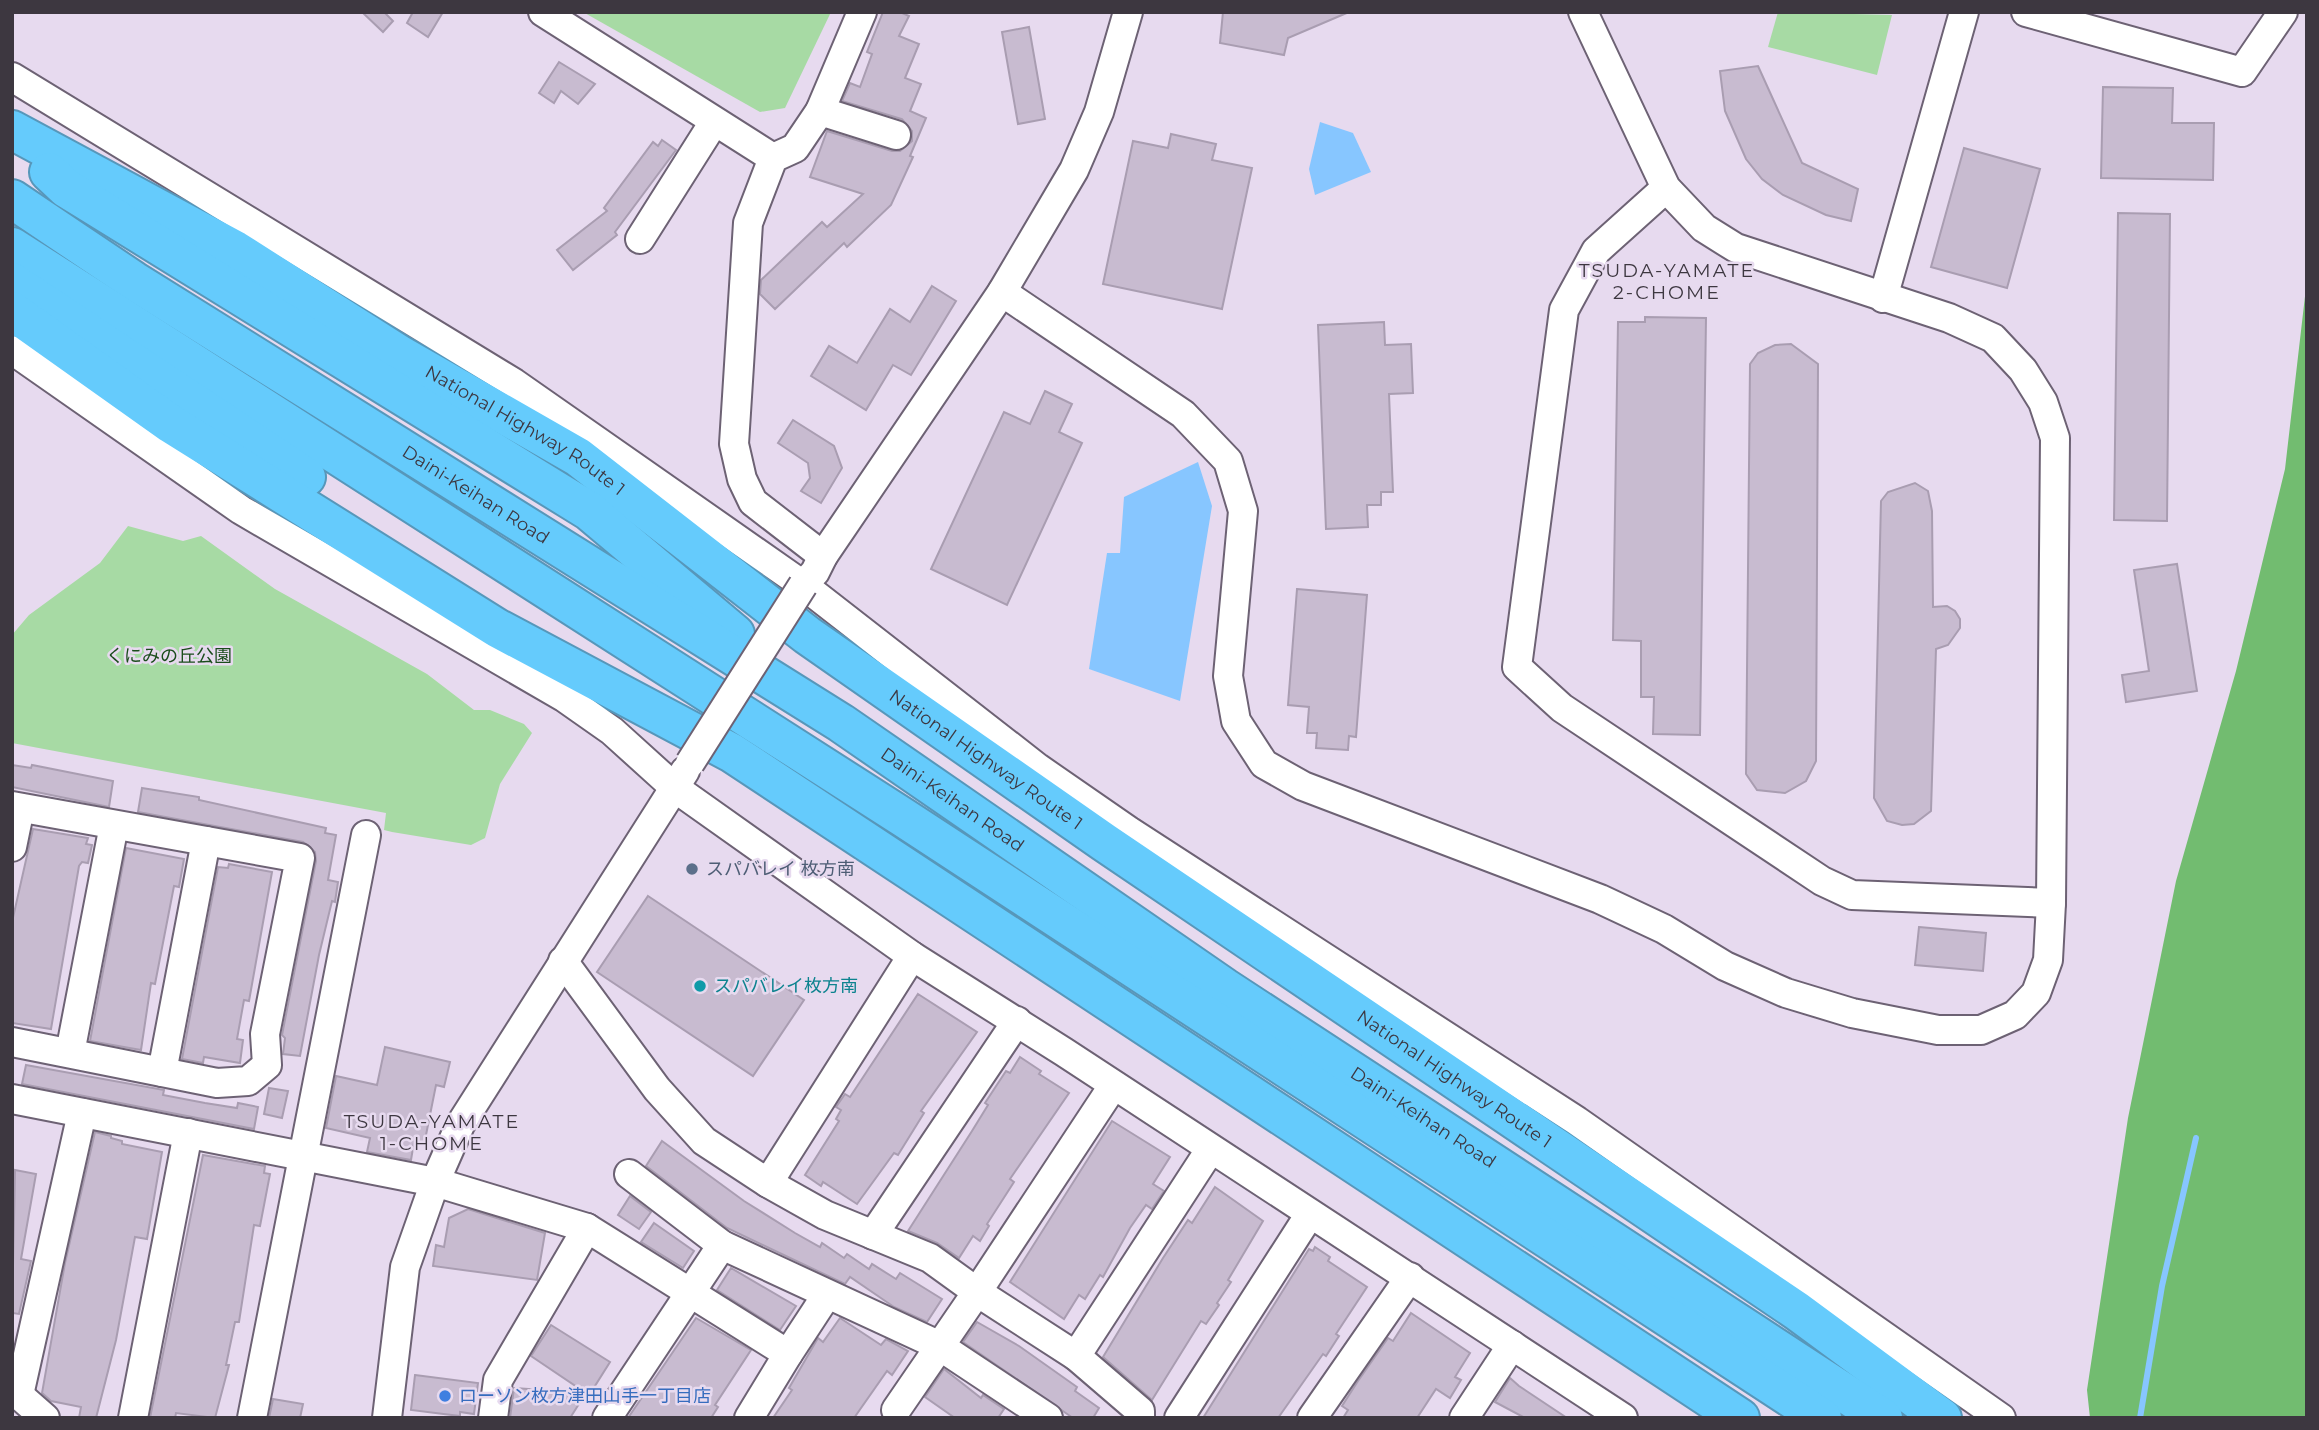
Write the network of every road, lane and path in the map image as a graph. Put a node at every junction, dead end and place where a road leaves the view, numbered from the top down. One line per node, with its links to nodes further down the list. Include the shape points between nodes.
1 (543, 12): 10 (street)
2 (862, 12): 9 (street)
3 (1128, 12): 20 (street, via 1099,112 1074,170)
4 (1583, 12): 15 (street)
5 (1964, 12): 21 (street)
6 (2026, 12): 7 (street, via 2242,72)
7 (2283, 12)
8 (12, 77): 25 (street, via 514,383)
9 (820, 111): 12 (street); 14 (street, via 795,148)
10 (713, 122): 14 (street); 17 (street)
11 (12, 130): 80 (highway, National Highway Route 1, via 235,250 400,355 578,457 818,643 1797,1311)
12 (896, 135)
13 (12, 136): 26 (highway, via 66,188 589,511)
14 (773, 158): 24 (street, via 748,223 734,443 753,502)
15 (1665, 188): 21 (street, via 1704,228 1736,248); 34 (street, via 1596,251 1564,310 1517,667 1562,708 1822,881 1852,895)
16 (12, 199): 26 (highway, Daini-Keihan Road, via 134,281)
17 (640, 239)
18 (12, 247): 27 (highway, Daini-Keihan Road)
19 (12, 282): 27 (highway, via 293,469 532,619)
20 (1002, 292): 24 (street); 34 (street, via 1183,414 1228,461 1242,511 1228,677 1236,721 1264,764 1303,786 1600,899 1786,993 1852,1013 1938,1030 1981,1030 2015,1015 2036,993 2048,960)
21 (1882, 298): 34 (street, via 1949,318 1993,338 2023,370 2055,438)
22 (12, 311): 77 (highway, via 171,424 497,628 732,753)
23 (12, 351): 28 (street, via 241,510 565,698 612,731)
24 (823, 556): 25 (street)
25 (803, 585): 28 (street, bridge); 81 (street, via 1038,768 1577,1121)
26 (841, 723): 79 (highway, Daini-Keihan Road, via 1225,988)
27 (844, 781): 78 (highway, Daini-Keihan Road)
28 (675, 788): 35 (street); 36 (street)
29 (16, 807): 30 (street); 33 (street)
30 (114, 825): 32 (street); 39 (street)
31 (366, 835): 46 (street)
32 (206, 841): 40 (street); 40 (street, via 300,858 265,1034 267,1065 248,1081 217,1083)
33 (12, 846)
34 (2051, 903)
35 (912, 956): 37 (street); 49 (street)
36 (563, 961): 48 (street, via 460,1125); 49 (street, via 657,1088 704,1141)
37 (1017, 1021): 41 (street); 52 (street)
38 (12, 1042): 39 (street)
39 (69, 1054): 40 (street)
40 (162, 1072)
41 (1113, 1086): 45 (street); 56 (street)
42 (12, 1099): 43 (street)
43 (82, 1112): 44 (street); 62 (street)
44 (188, 1133): 46 (street); 67 (street)
45 (1210, 1150): 50 (street); 61 (street)
46 (303, 1156): 48 (street); 68 (street)
47 (629, 1174): 53 (street)
48 (435, 1182): 51 (street); 69 (street, via 405,1267)
49 (768, 1184): 52 (street)
50 (1311, 1214): 54 (street); 74 (street)
51 (587, 1228): 55 (street); 70 (street, via 498,1380)
52 (873, 1235): 56 (street, via 930,1258)
53 (722, 1245): 55 (street); 57 (street)
54 (1410, 1277): 59 (street); 75 (street)
55 (690, 1290): 60 (street); 71 (street)
56 (977, 1292): 58 (street); 61 (street)
57 (826, 1296): 58 (street); 60 (street)
58 (938, 1345): 64 (street); 65 (street)
59 (1512, 1346): 63 (street); 76 (street)
60 (788, 1354): 72 (street)
61 (1076, 1356): 73 (street, via 1140,1410)
62 (16, 1392): 66 (street)
63 (1475, 1414)
64 (898, 1415)
65 (1040, 1416)
66 (45, 1418)
67 (133, 1418)
68 (252, 1418)
69 (387, 1418)
70 (493, 1418)
71 (607, 1418)
72 (749, 1418)
73 (1140, 1418)
74 (1179, 1418)
75 (1312, 1418)
76 (1623, 1418)
77 (1740, 1418)
78 (1822, 1418)
79 (1883, 1418)
80 (1942, 1418)
81 (2001, 1418)

